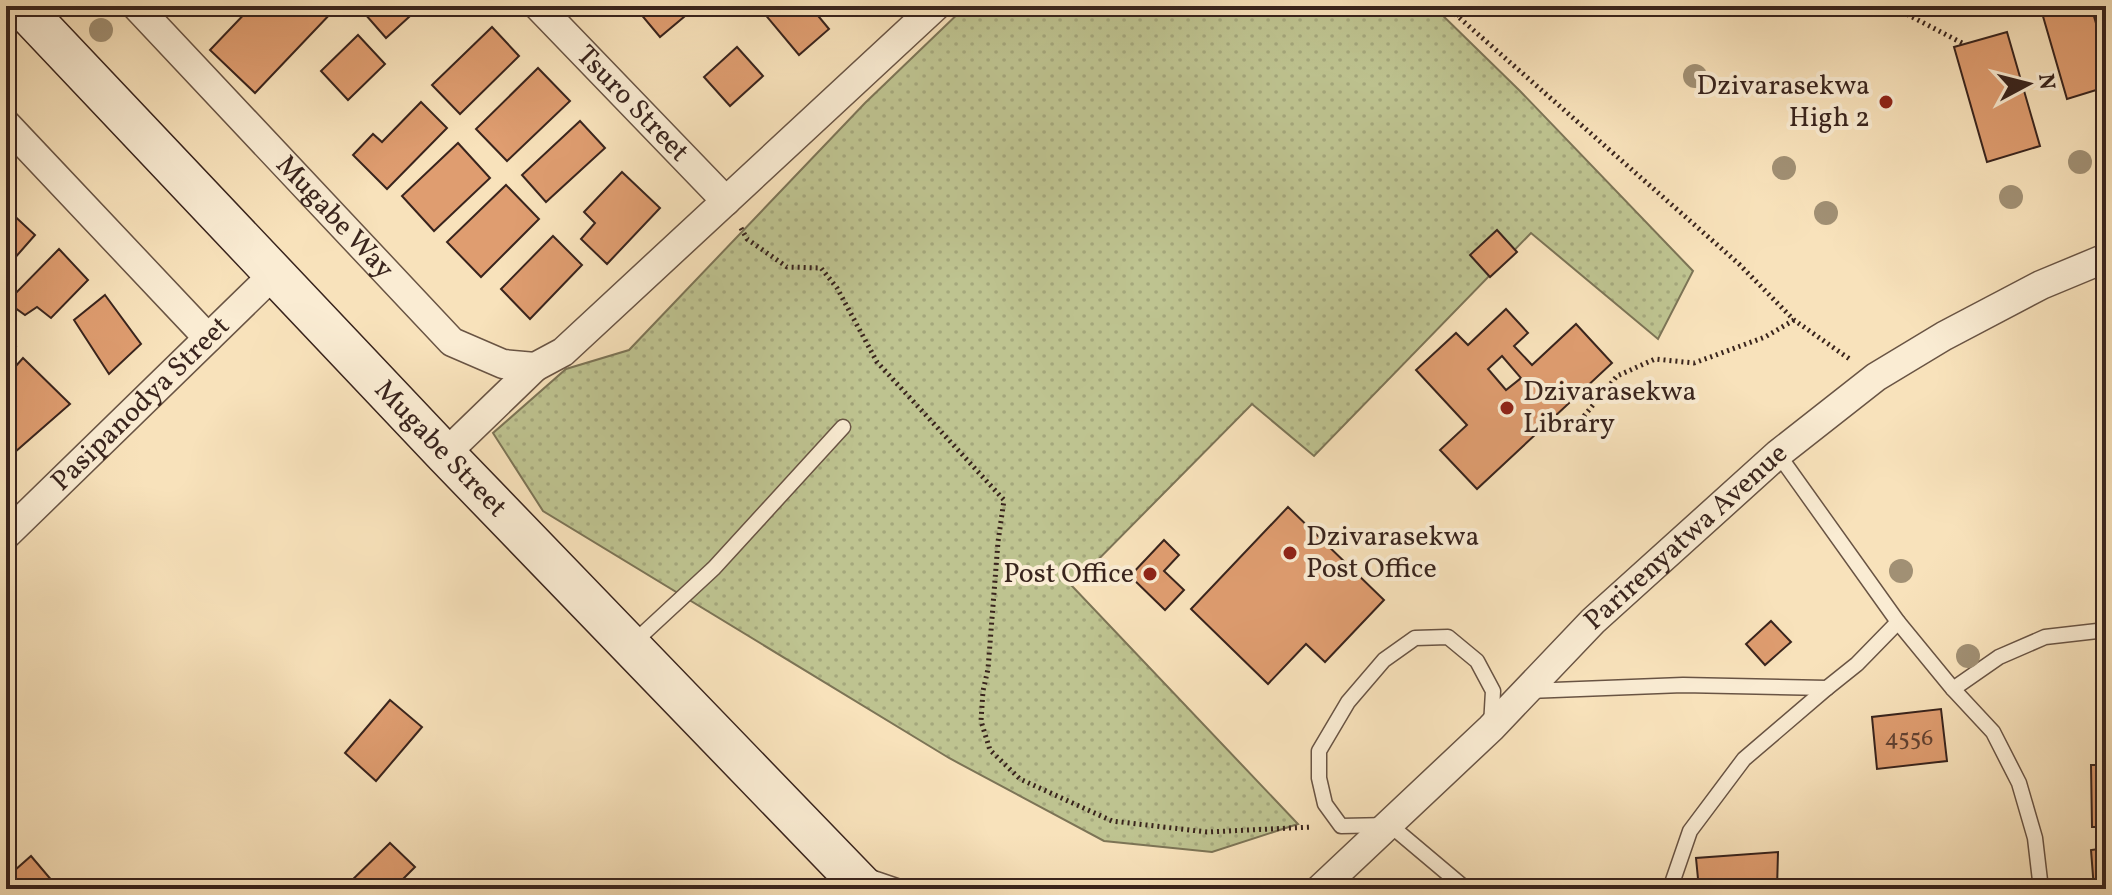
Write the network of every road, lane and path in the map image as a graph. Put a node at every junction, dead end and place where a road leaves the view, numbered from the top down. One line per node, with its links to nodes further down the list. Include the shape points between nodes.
1 (21, 6): 13 (street, Mugabe Street)
2 (136, 6): 16 (street, Mugabe Way, via 452,342 503,364)
3 (936, 6): 11 (street)
4 (1446, 6): 8 (path)
5 (1466, 6): 8 (path)
6 (1891, 6): 9 (path)
7 (544, 8): 11 (street, Tsuro Street)
8 (1456, 16): 14 (path, via 1739,264)
9 (1964, 44)
10 (6, 124): 15 (street)
11 (726, 201): 16 (street, via 563,352); 31 (path, via 747,239 787,267 821,268 877,362 1004,500 981,721 990,750 1020,779 1112,821 1207,832)
12 (2106, 258): 17 (street, Parirenyatwa Avenue, via 2041,285)
13 (275, 273): 15 (street, Pasipanodya Street); 20 (street, Mugabe Street)
14 (1794, 320): 17 (path); 18 (path, via 1765,337 1694,363 1655,359 1617,376)
15 (208, 338): 22 (street, Pasipanodya Street)
16 (535, 367): 20 (street)
17 (1876, 377): 21 (street, Parirenyatwa Avenue)
18 (1584, 416)
19 (843, 427): 25 (lane, via 714,568)
20 (445, 454): 25 (street, Mugabe Street)
21 (1778, 454): 23 (lane); 28 (street, Parirenyatwa Avenue, via 1593,621)
22 (6, 535)
23 (1898, 622): 26 (lane); 27 (lane)
24 (2106, 630): 27 (lane, via 2045,637 1999,657)
25 (632, 644): 32 (street, Mugabe Street)
26 (1827, 688): 28 (lane, via 1683,685); 36 (lane, via 1744,759 1690,831)
27 (1953, 689): 37 (lane, via 1993,732 2019,783 2035,838)
28 (1528, 691): 29 (street, Parirenyatwa Avenue)
29 (1491, 728): 30 (street, Parirenyatwa Avenue); 31 (lane, via 1493,691 1477,661 1448,637 1415,638 1384,660 1348,702 1319,751 1325,804)
30 (1390, 825): 31 (lane); 34 (street, Parirenyatwa Avenue); 35 (lane)
31 (1341, 826)
32 (855, 879): 33 (lane)
33 (906, 889)
34 (1320, 889)
35 (1466, 889)
36 (1670, 889)
37 (2041, 889)

